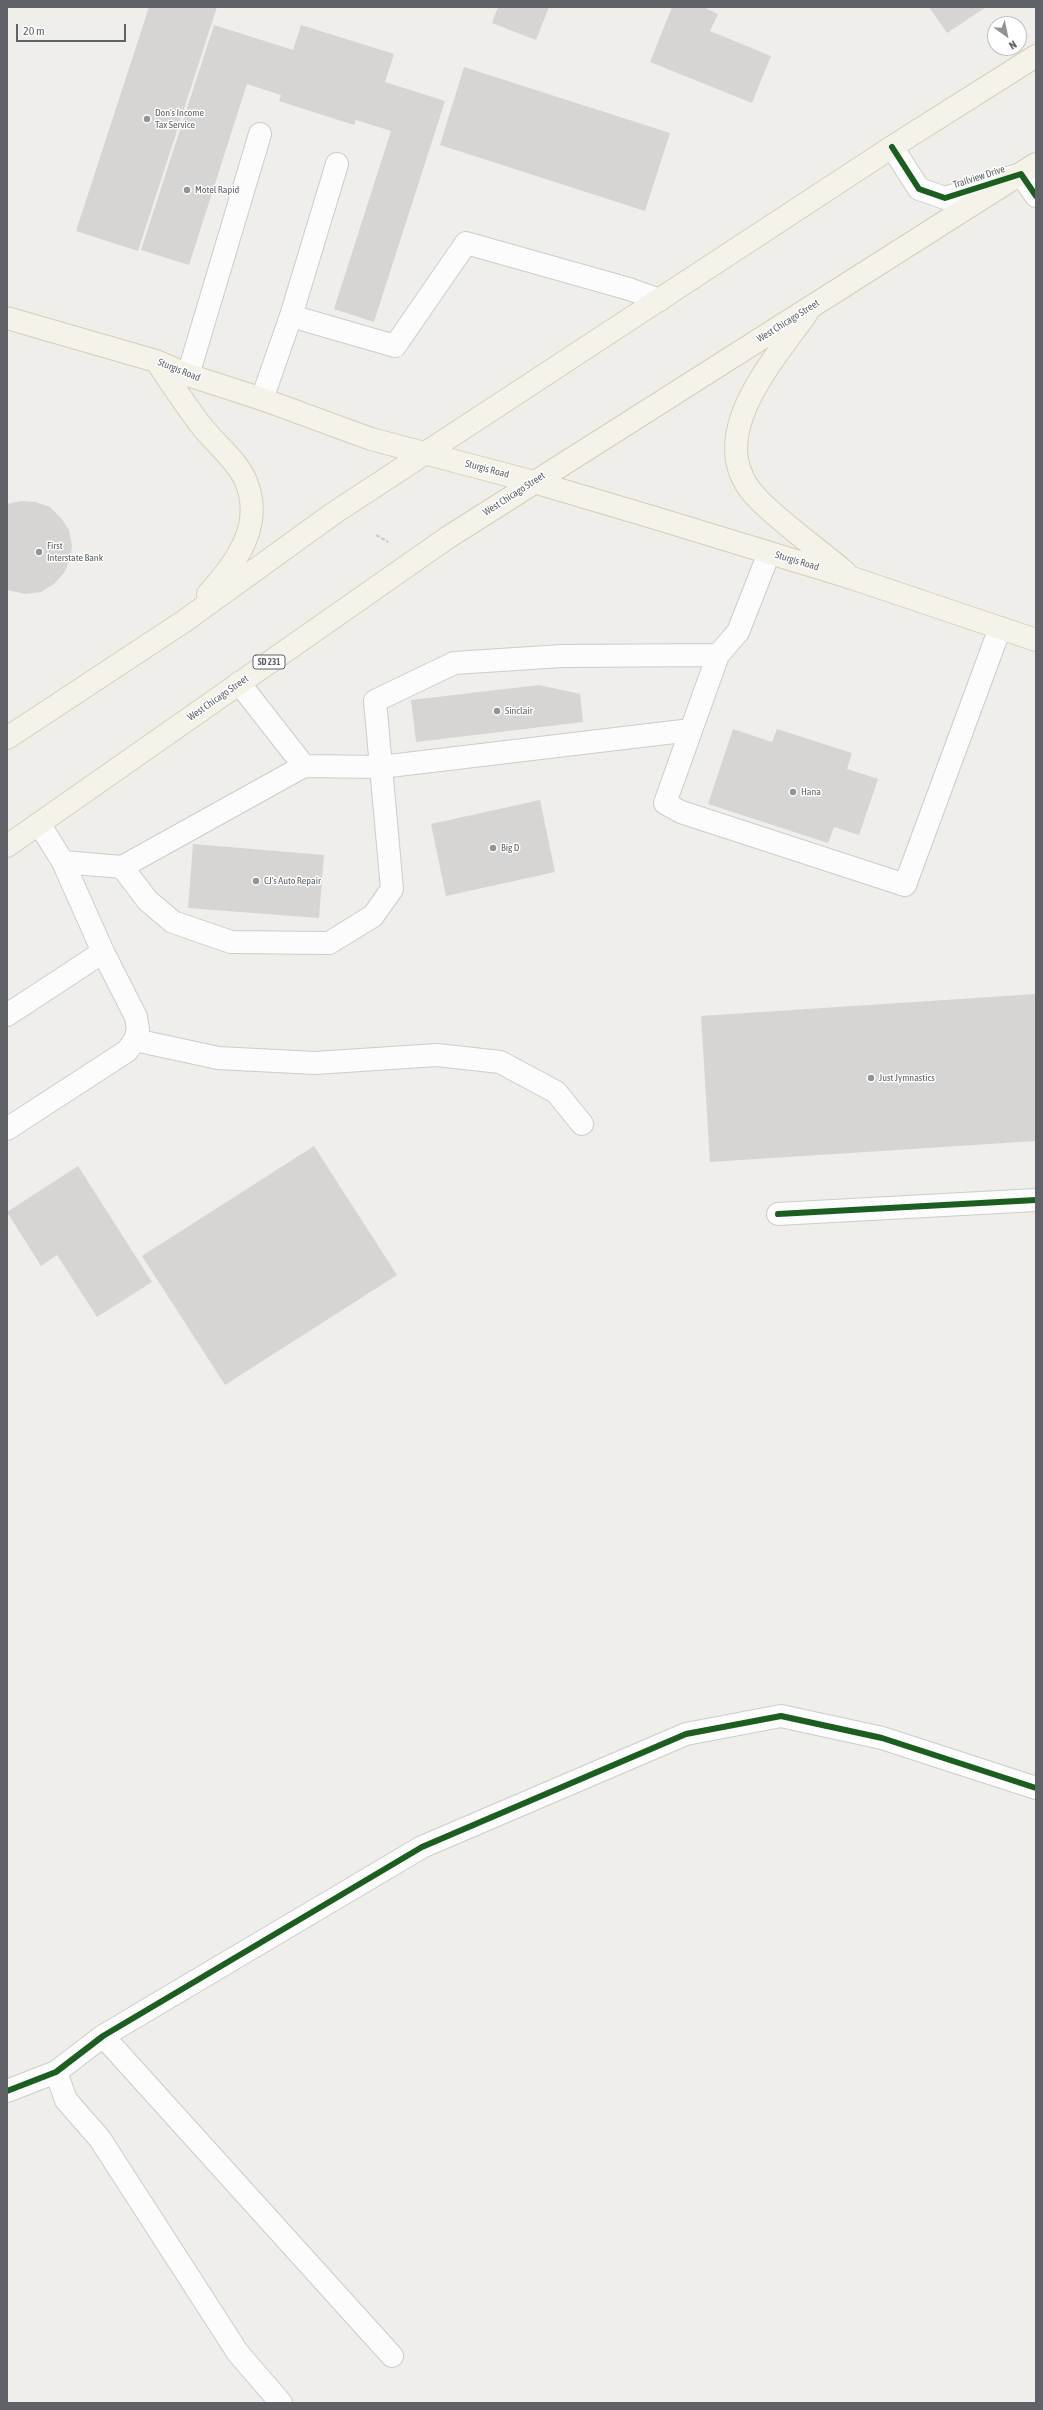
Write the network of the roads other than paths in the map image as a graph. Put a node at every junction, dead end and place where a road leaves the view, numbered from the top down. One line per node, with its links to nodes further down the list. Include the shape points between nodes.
1 (1036, 56): 3 (main road)
2 (260, 134): 12 (street)
3 (892, 147): 5 (street, Trailview Drive, via 919,189 945,198); 7 (main road)
4 (337, 164): 9 (street)
5 (1028, 169): 6 (street, Trailview Drive); 8 (main road, West Chicago Street)
6 (1036, 196)
7 (660, 300): 9 (street, via 629,288 466,243 395,346); 14 (main road)
8 (812, 306): 15 (main road, West Chicago Street); 17 (main road, via 746,402 738,428 735,451 743,476 758,499)
9 (291, 316): 13 (street)
10 (7, 318): 11 (main road, Sturgis Road)
11 (156, 361): 12 (main road, Sturgis Road); 18 (main road, via 204,429 229,456 245,479 252,503 249,529 241,553 223,578)
12 (188, 375): 13 (main road, Sturgis Road)
13 (262, 399): 14 (main road, Sturgis Road, via 371,439)
14 (426, 453): 15 (main road, Sturgis Road); 18 (main road, via 334,513)
15 (534, 482): 16 (main road, Sturgis Road); 22 (main road, West Chicago Street / SD 231, via 421,555)
16 (769, 553): 17 (main road, Sturgis Road); 21 (street, via 738,632)
17 (852, 578): 19 (main road, Sturgis Road)
18 (183, 622): 24 (main road)
19 (1000, 628): 20 (main road, Sturgis Road); 23 (street, via 905,885 681,812 665,803)
20 (1036, 640)
21 (718, 655): 23 (street); 26 (street, via 562,656 454,664 375,701)
22 (238, 683): 25 (street); 27 (main road, West Chicago Street / SD 231)
23 (691, 730): 26 (street)
24 (7, 738)
25 (304, 766): 26 (street); 30 (street)
26 (381, 767): 30 (street, via 392,889 373,916 329,943 231,942 173,922 148,901)
27 (40, 825): 28 (main road, West Chicago Street / SD 231); 29 (street)
28 (7, 846)
29 (63, 862): 30 (street); 31 (street)
30 (122, 867)
31 (103, 952): 32 (street); 33 (street, via 136,1017)
32 (7, 1015)
33 (136, 1040): 34 (street, via 218,1058 315,1063 437,1055 500,1062 556,1092); 35 (street, via 127,1051)
34 (582, 1124)
35 (7, 1129)
36 (1036, 1200): 37 (street)
37 (778, 1214)
38 (1036, 1788): 39 (street, via 882,1738 781,1716 686,1734 422,1846)
39 (104, 2036): 40 (street); 42 (street)
40 (56, 2072): 41 (street); 43 (street, via 66,2100 100,2139 238,2353)
41 (7, 2091)
42 (392, 2356)
43 (281, 2403)

